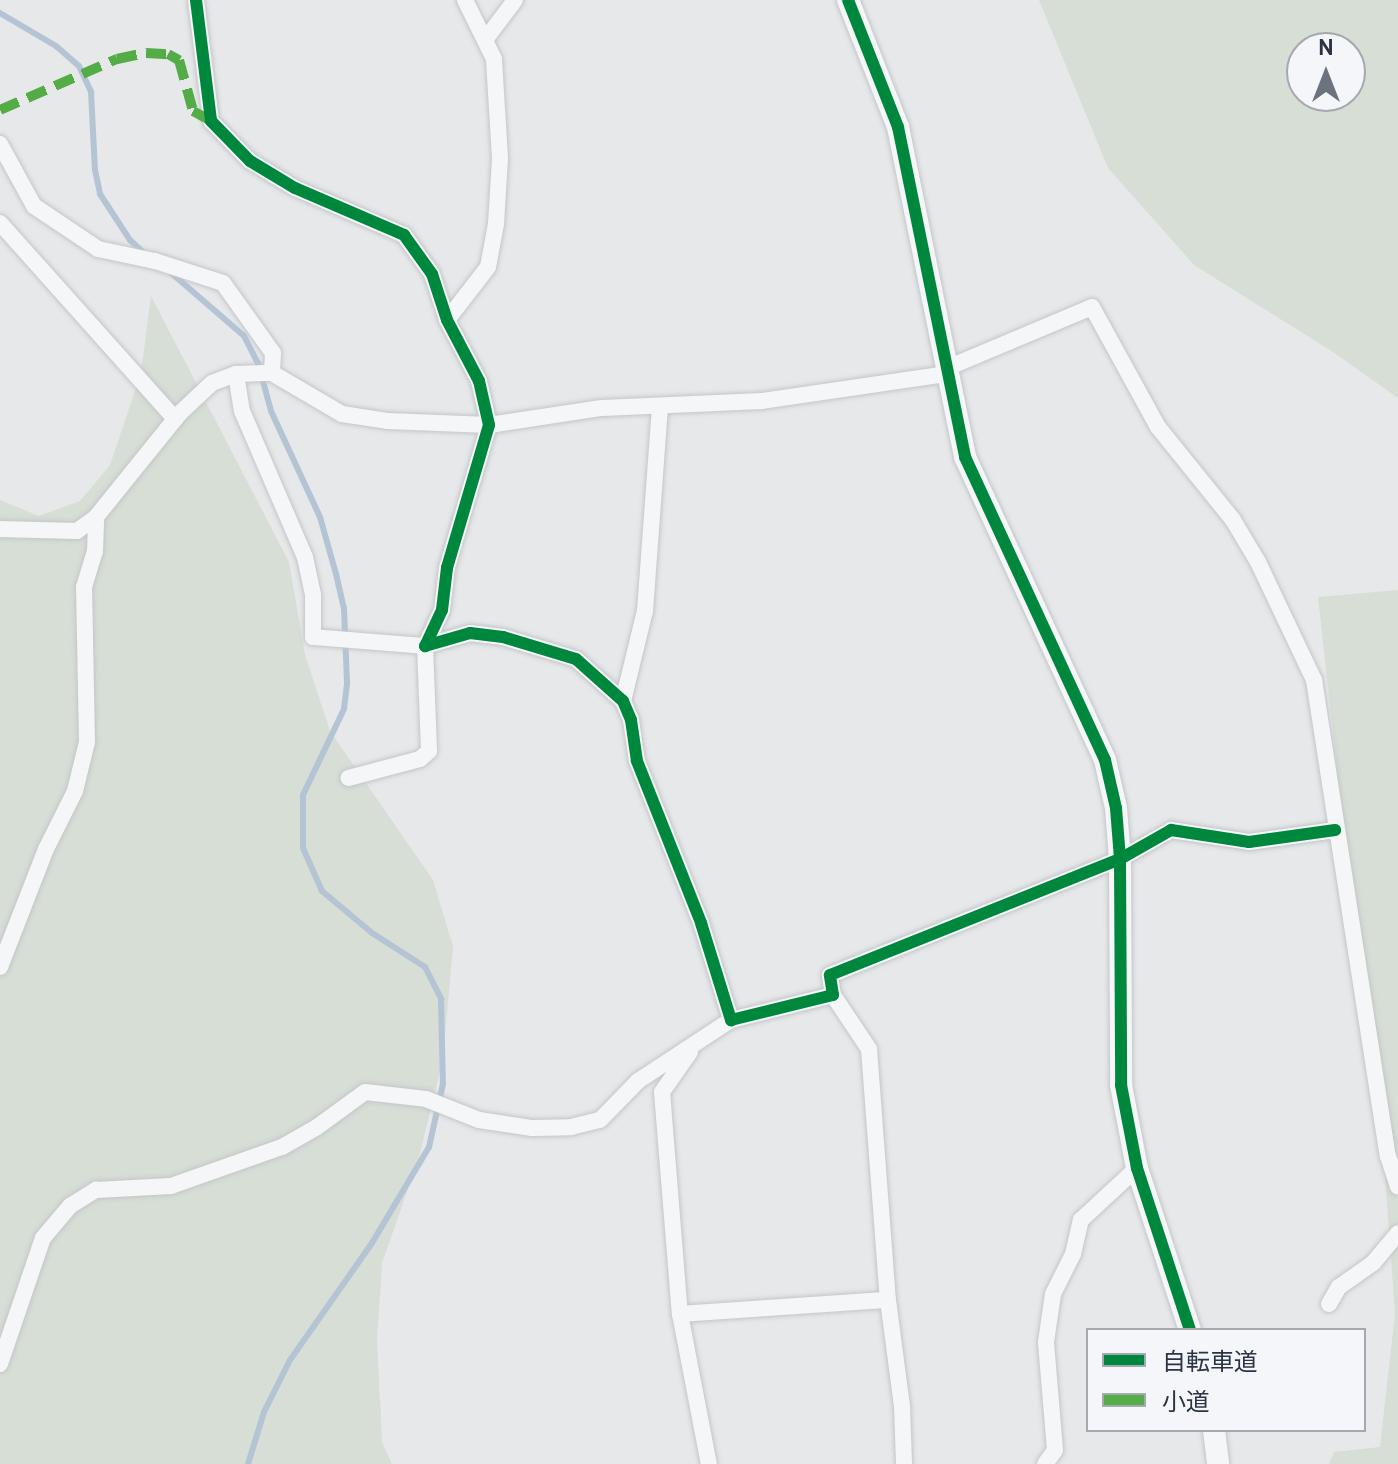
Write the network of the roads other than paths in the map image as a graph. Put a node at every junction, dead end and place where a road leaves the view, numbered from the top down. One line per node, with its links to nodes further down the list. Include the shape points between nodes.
1 (196, 0): 8 (street, via 211,121 250,161 283,181 404,235 432,274)
2 (465, 0): 5 (street)
3 (515, 0): 5 (street)
4 (848, 0): 9 (street, via 898,127)
5 (485, 40): 8 (street, via 494,59 500,158 496,224 488,267)
6 (0, 144): 10 (street, via 34,206 98,249 223,283 273,353)
7 (0, 223): 13 (street)
8 (447, 320): 14 (street, via 479,381)
9 (947, 371): 12 (street, via 762,401); 20 (street, via 1092,307 1158,427 1233,520 1314,680); 21 (street, via 965,457 1105,760)
10 (272, 373): 11 (street); 14 (street, via 342,414)
11 (236, 374): 13 (street, via 212,383); 17 (street, via 242,411 305,557 313,595 313,637)
12 (660, 408): 14 (street, via 602,408); 18 (street, via 645,611)
13 (175, 419): 15 (street)
14 (489, 425): 17 (street, via 447,568 442,610)
15 (96, 517): 16 (street, via 77,531); 22 (street, via 95,552 84,587 87,742 75,791)
16 (0, 529)
17 (425, 646): 18 (street, via 470,633 503,637 576,659); 19 (street, via 429,751 420,759)
18 (623, 701): 24 (street, via 637,761 701,923)
19 (348, 778)
20 (1335, 830): 21 (street, via 1249,842 1171,830); 27 (street, via 1388,1156)
21 (1120, 859): 23 (street, via 830,975); 26 (street, via 1121,1085)
22 (0, 967)
23 (833, 995): 24 (street); 29 (street, via 869,1049)
24 (731, 1020): 25 (street)
25 (693, 1047): 31 (street, via 662,1092); 33 (street, via 638,1081 600,1120 571,1127 479,1120 426,1099 365,1092 282,1147 171,1186 96,1190 70,1206 43,1238)
26 (1137, 1168): 32 (street); 37 (street, via 1081,1220 1073,1254 1053,1294 1046,1342 1055,1450)
27 (1398, 1186)
28 (1398, 1233): 30 (street, via 1373,1263 1339,1287)
29 (888, 1300): 31 (street); 36 (street)
30 (1329, 1304)
31 (680, 1314): 35 (street)
32 (1189, 1328)
33 (0, 1364)
34 (1214, 1432): 38 (street)
35 (709, 1464)
36 (904, 1464)
37 (1045, 1464)
38 (1218, 1464)

